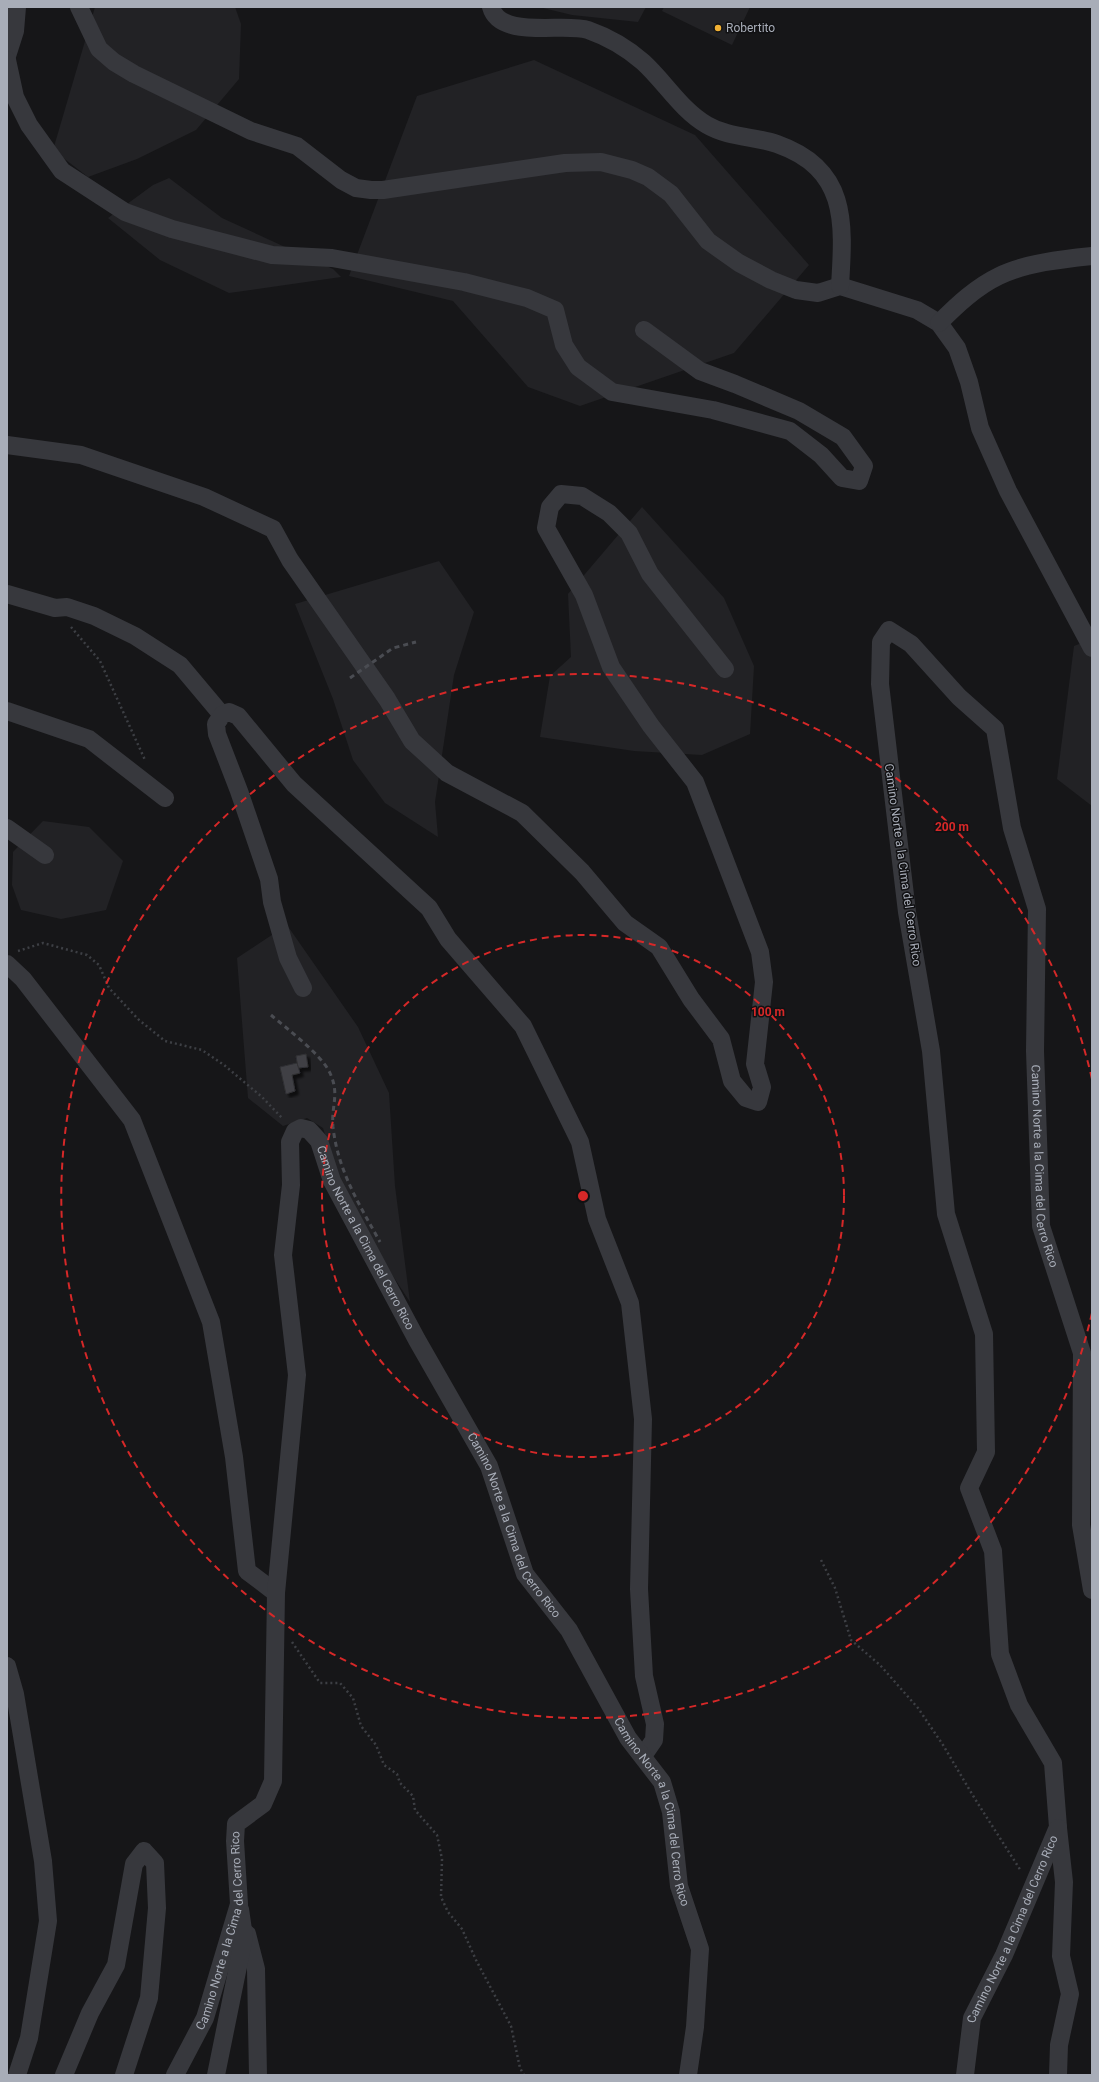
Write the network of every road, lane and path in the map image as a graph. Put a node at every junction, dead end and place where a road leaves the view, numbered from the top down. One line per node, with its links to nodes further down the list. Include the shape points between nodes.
1 (17, 7): 4 (lane)
2 (79, 7): 7 (lane, via 99,49 114,62 251,131 297,146 341,180 356,188 384,190 565,163 601,162 648,177 671,194 708,241 739,263 771,280 796,290 818,293)
3 (491, 7): 7 (lane, via 504,22 522,28 584,29 603,36 643,62 694,117 709,126 728,134 777,144 805,157 827,177 837,196 842,223)
4 (7, 56)
5 (7, 60): 9 (lane, via 16,97 29,125 62,171 125,212 172,229 272,255 332,258 464,282 527,298 555,310 564,345 578,367 612,392 712,410 790,432 821,454 842,478 859,481 864,466 843,437 799,411 700,371)
6 (1092, 256): 8 (lane, via 1051,261 1000,276 965,298)
7 (840, 286): 8 (lane, via 917,310)
8 (939, 323): 13 (lane, via 957,348 969,382 980,428 1008,491)
9 (644, 330)
10 (7, 445): 14 (lane, via 81,455 204,497 273,529 290,560 387,699 412,741 448,773 522,813 582,872 625,923 659,947 691,999 721,1039 732,1081 746,1098 758,1102 762,1087 755,1064 764,982 760,952 695,782 651,726 611,668 584,595 546,528 550,507 561,494 582,496 609,513 629,533 650,574)
11 (7, 594): 12 (lane)
12 (55, 608): 16 (lane, via 67,607 94,616 136,636 180,665); 17 (path, via 100,661)
13 (1092, 648)
14 (725, 669)
15 (7, 710): 18 (lane, via 90,739)
16 (222, 715): 22 (lane, via 216,724 217,734 269,879 272,902 288,958); 29 (lane, via 228,712 238,716 294,784 429,908 448,939 523,1026 580,1142 597,1219 630,1303 643,1419 639,1590 644,1676 655,1724 654,1740)
17 (148, 765)
18 (165, 798)
19 (7, 828): 20 (lane)
20 (45, 856)
21 (10, 959): 23 (path, via 19,950 43,943 87,955 99,965 109,988 139,1020 165,1041 202,1050 224,1065 262,1097); 26 (lane, via 132,1120 211,1322 234,1457 247,1571)
22 (303, 988)
23 (295, 1131): 26 (lane, Camino Norte a la Cima del Cerro Rico, via 290,1142 291,1184 283,1255 298,1375); 29 (lane, Camino Norte a la Cima del Cerro Rico, via 301,1128 309,1130 319,1141 332,1181 417,1340 489,1466 525,1574 569,1630 628,1738)
24 (821, 1560): 31 (path, via 835,1588 851,1640 880,1664 918,1708)
25 (1092, 1590): 30 (lane, Camino Norte a la Cima del Cerro Rico, via 1081,1525 1082,1353 1041,1226 1035,1051 1037,909 1012,828 995,730 959,697 911,644 889,630 881,642 880,684 907,912 931,1051 946,1214 984,1334 986,1452 969,1488 993,1551 1000,1654 1018,1706 1053,1763)
26 (276, 1593): 27 (lane, Camino Norte a la Cima del Cerro Rico)
27 (275, 1624): 32 (lane, Camino Norte a la Cima del Cerro Rico, via 272,1781 263,1804 236,1824); 39 (path, via 298,1648 320,1683 340,1683 354,1698 361,1726 376,1745 384,1765 397,1774 400,1783 413,1796 415,1810 437,1835 442,1859 441,1897 448,1912 462,1929 511,2026 520,2068)
28 (7, 1666): 33 (lane, via 15,1694 43,1861 48,1921 29,2038)
29 (643, 1756): 40 (lane, Camino Norte a la Cima del Cerro Rico, via 662,1782 671,1812 679,1886 700,1948 695,2027)
30 (1058, 1827): 31 (lane, Camino Norte a la Cima del Cerro Rico); 42 (lane, via 1064,1882 1061,1956 1070,1994 1059,2045)
31 (1032, 1888): 41 (lane, Camino Norte a la Cima del Cerro Rico, via 1004,1955 972,2018)
32 (239, 1904): 36 (lane, Camino Norte a la Cima del Cerro Rico, via 205,2018); 37 (lane, via 244,1937); 38 (lane, via 256,1969)
33 (17, 2075)
34 (64, 2075): 35 (lane, via 90,2014 116,1965 134,1864 144,1851 155,1864 157,1908 149,1998)
35 (124, 2075)
36 (175, 2075)
37 (216, 2075)
38 (258, 2075)
39 (524, 2075)
40 (688, 2075)
41 (965, 2075)
42 (1058, 2075)

